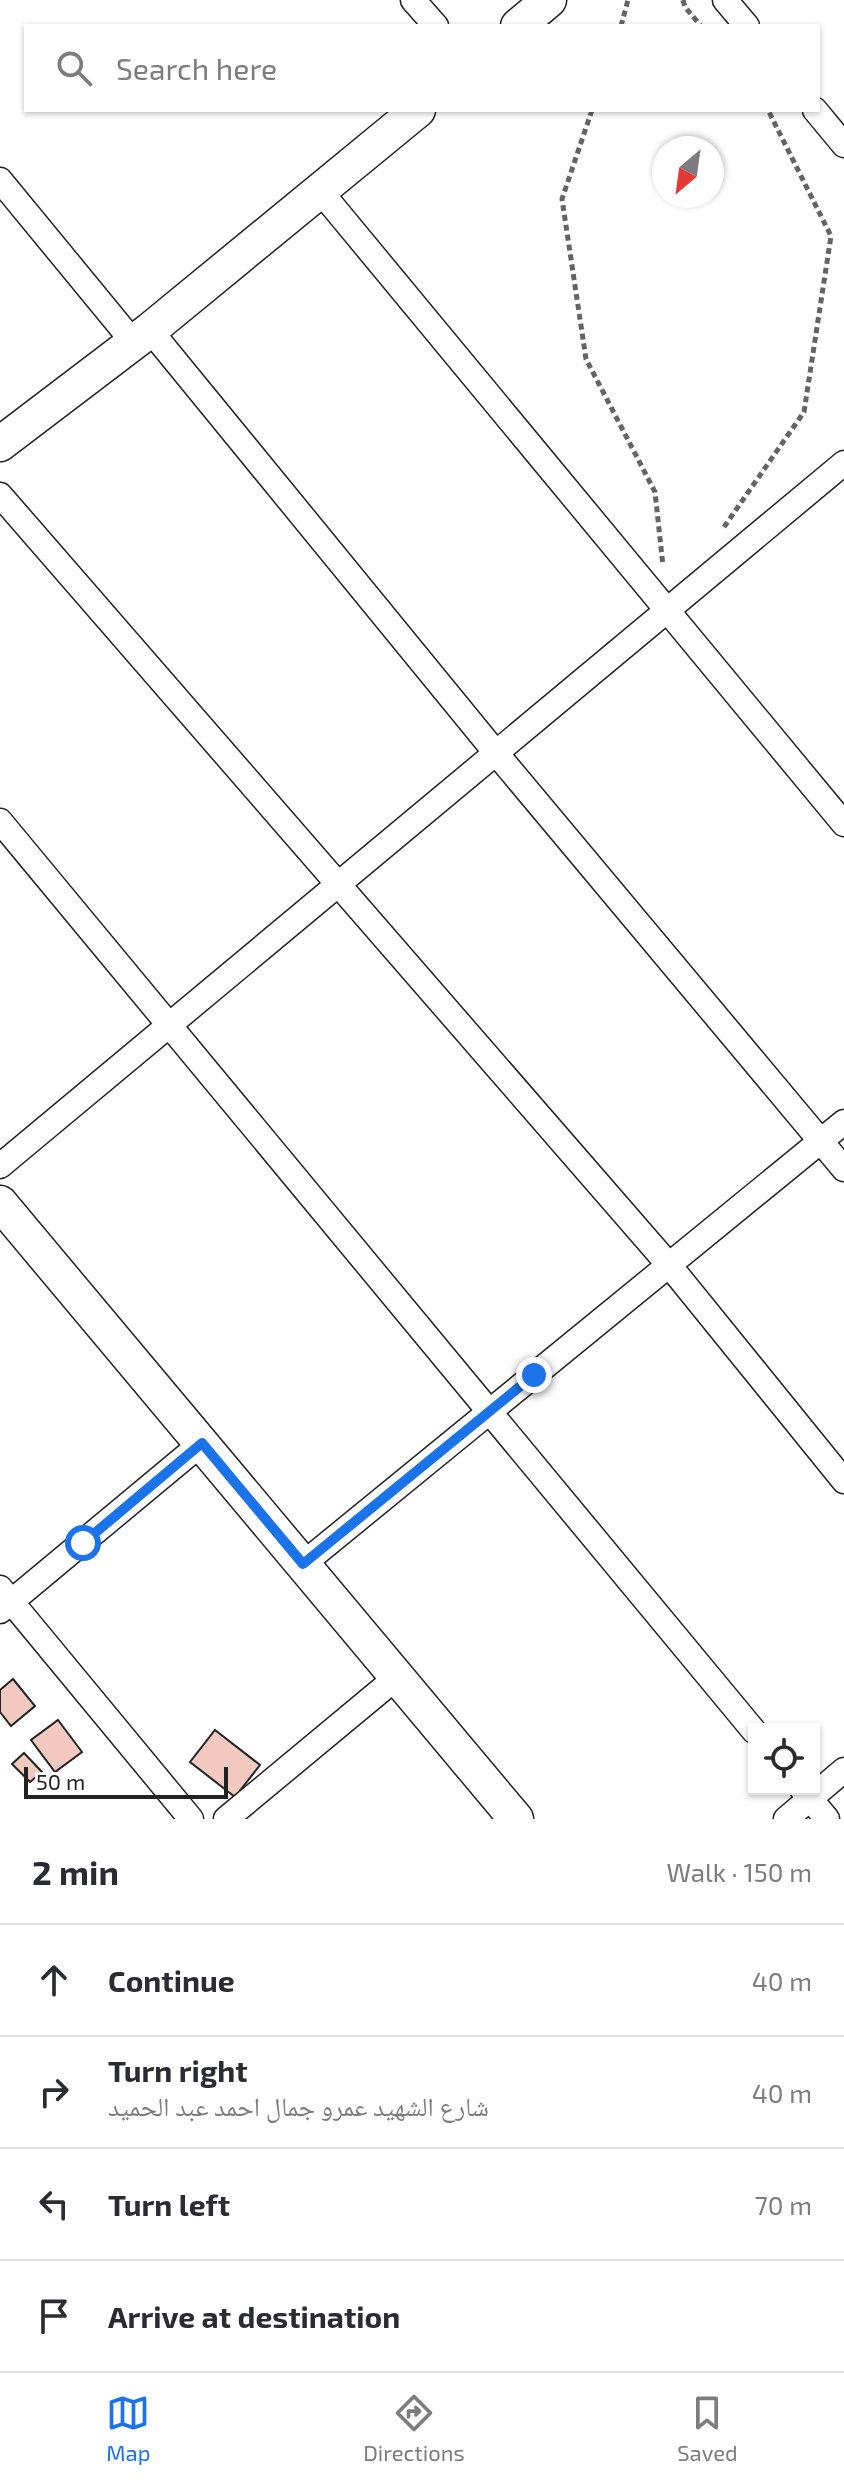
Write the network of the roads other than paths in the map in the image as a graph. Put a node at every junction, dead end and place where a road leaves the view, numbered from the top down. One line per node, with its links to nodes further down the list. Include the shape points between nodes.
1 (413, 0): 4 (street)
2 (549, 0): 5 (street)
3 (725, 0): 6 (street)
4 (434, 24)
5 (520, 24)
6 (745, 24)
7 (416, 112): 11 (street)
8 (817, 112): 9 (street)
9 (844, 145)
10 (0, 180): 12 (street)
11 (321, 192): 12 (street); 16 (street)
12 (142, 337): 13 (street); 17 (street)
13 (0, 444)
14 (839, 477): 16 (street)
15 (0, 495): 20 (street)
16 (667, 610): 17 (street); 19 (street)
17 (496, 753): 20 (street); 23 (street)
18 (0, 821): 21 (street)
19 (844, 824)
20 (338, 885): 21 (street); 27 (street)
21 (169, 1025): 24 (street); 28 (street)
22 (844, 1122): 23 (street)
23 (820, 1141): 25 (street); 27 (street)
24 (0, 1166)
25 (844, 1169)
26 (0, 1203): 29 (street)
27 (669, 1265): 28 (street); 30 (street)
28 (489, 1412): 31 (street); 34 (street)
29 (202, 1443): 31 (street); 32 (street)
30 (844, 1481)
31 (303, 1564): 33 (street)
32 (4, 1601): 39 (street)
33 (397, 1677): 40 (street); 41 (street)
34 (748, 1724)
35 (844, 1770): 36 (street)
36 (820, 1785)
37 (805, 1795): 42 (street)
38 (807, 1795): 43 (street)
39 (191, 1819)
40 (226, 1819)
41 (516, 1819)
42 (786, 1819)
43 (827, 1819)

